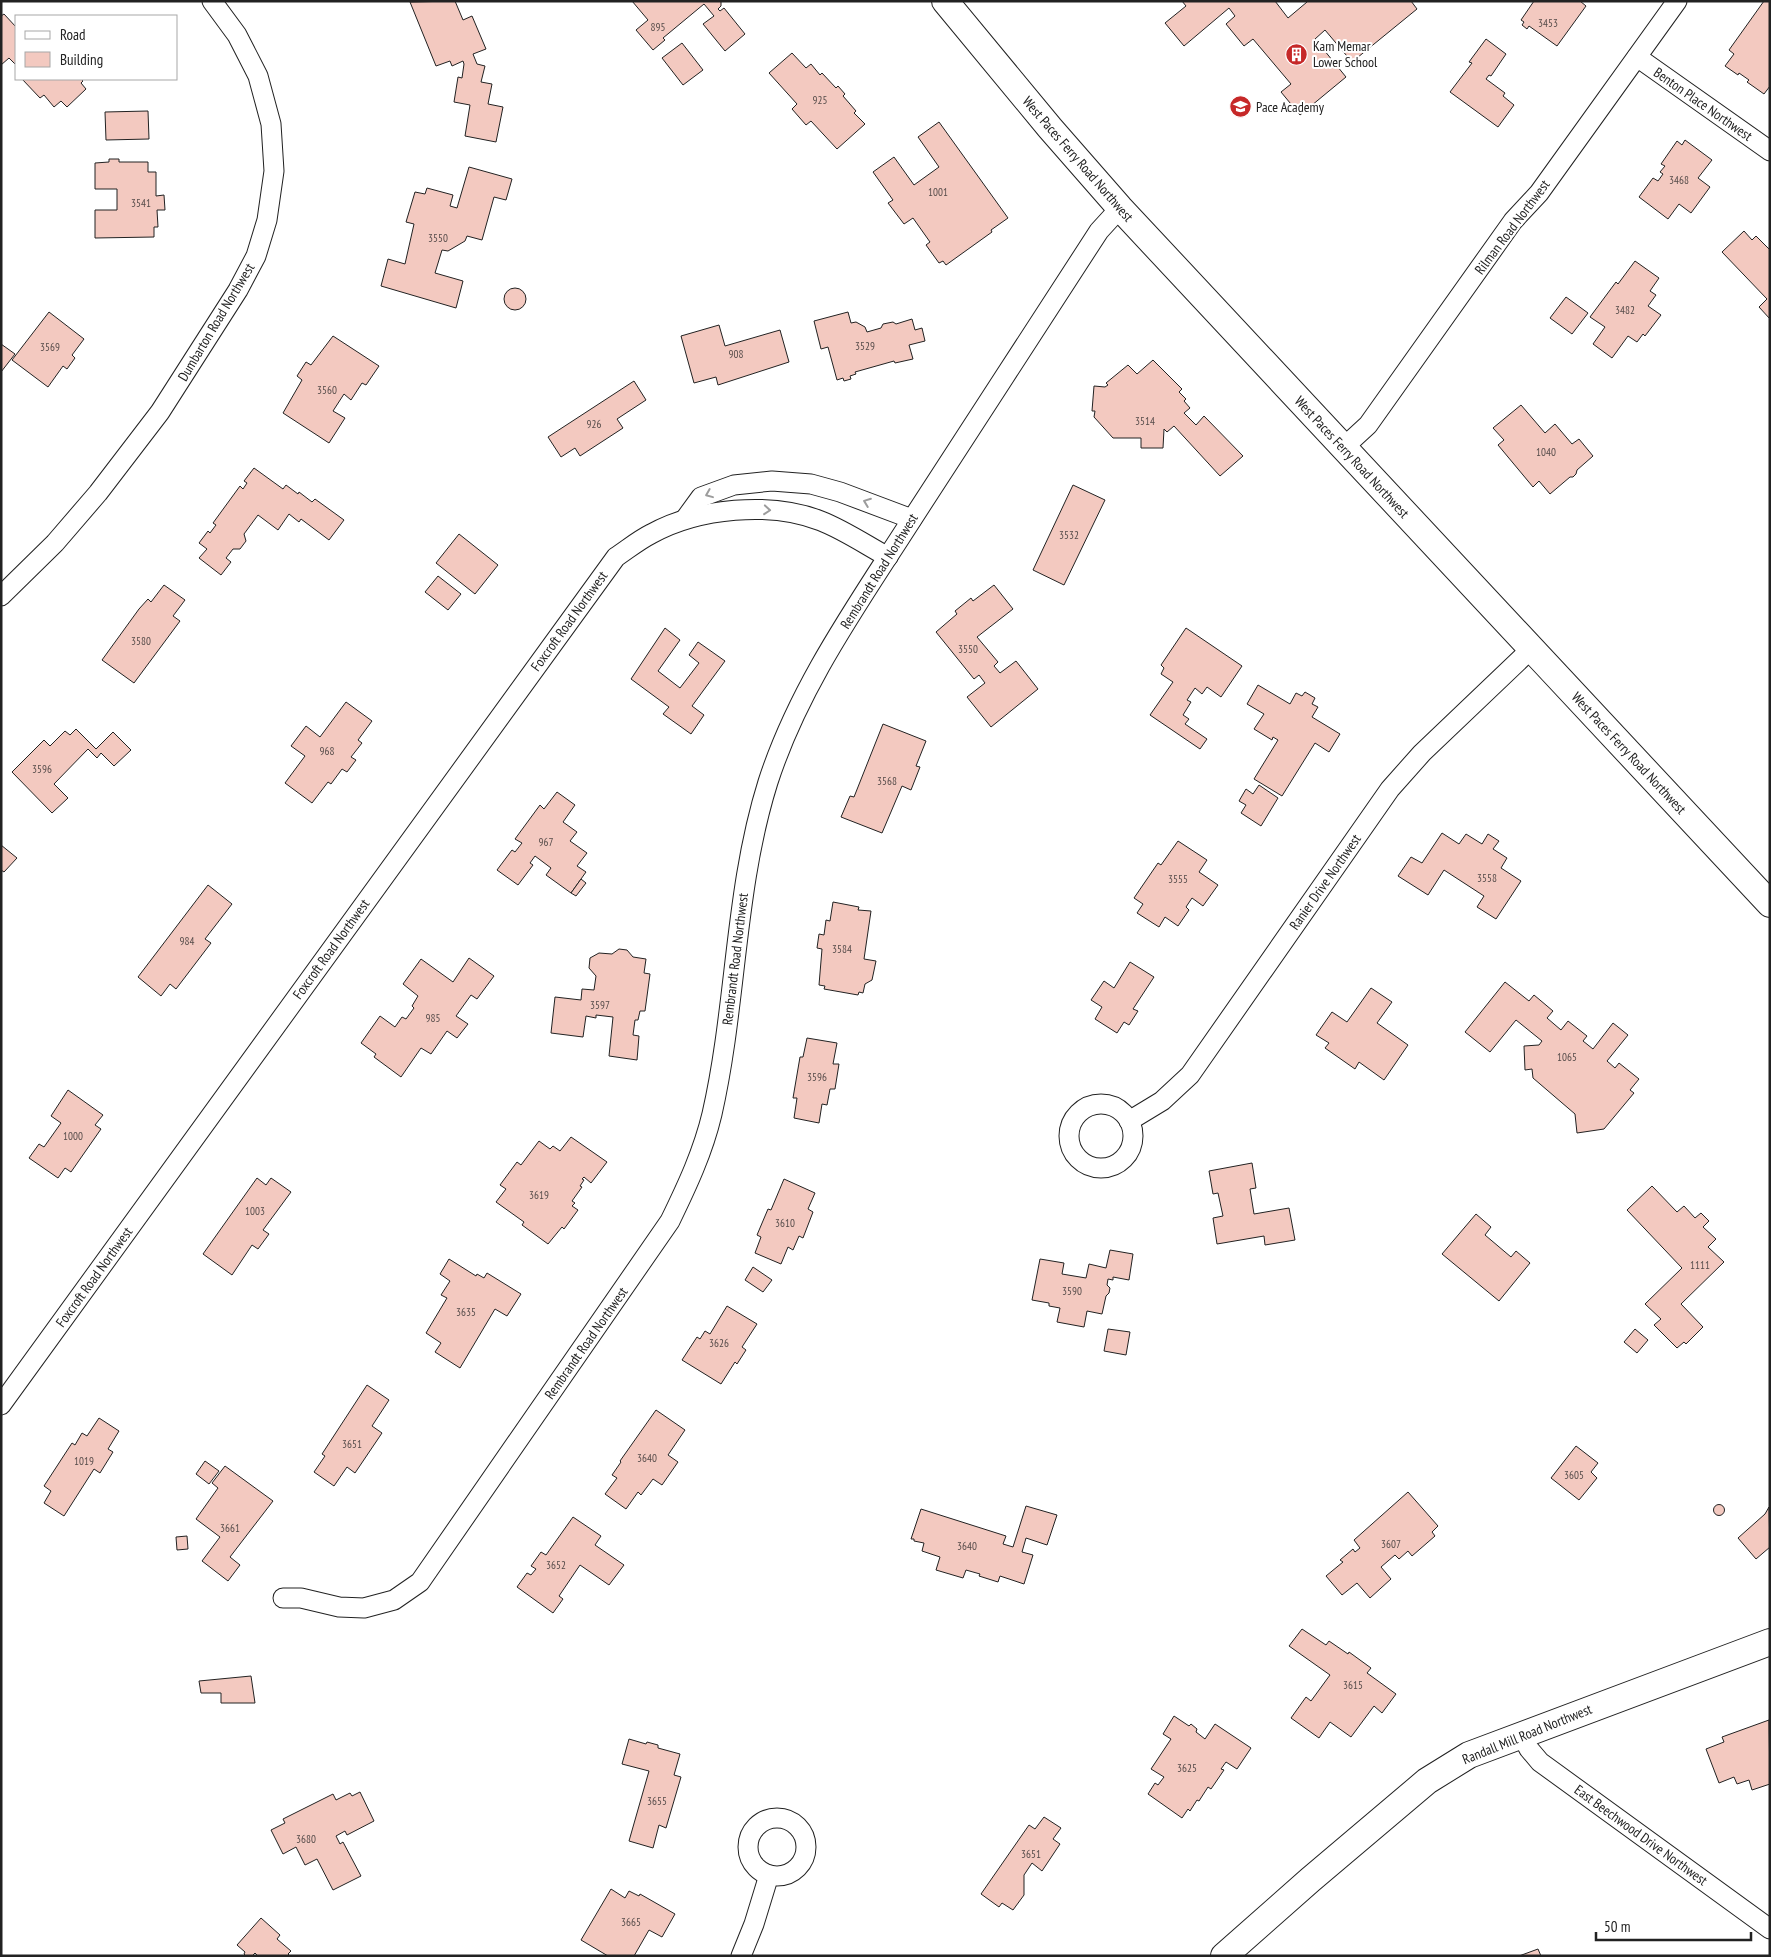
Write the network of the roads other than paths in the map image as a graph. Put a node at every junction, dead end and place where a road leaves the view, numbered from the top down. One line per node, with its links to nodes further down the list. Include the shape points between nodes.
1 (212, 1): 11 (street, Dumbarton Road Northwest, via 237,35 258,76 271,124 274,170 267,220 256,256 160,412 98,493)
2 (944, 1): 6 (main road, West Paces Ferry Road Northwest)
3 (1677, 1): 4 (street, Rilman Road Northwest)
4 (1637, 57): 5 (street, Benton Place Northwest); 7 (street, Rilman Road Northwest, via 1538,193 1513,221 1368,425)
5 (1770, 151)
6 (1120, 208): 7 (main road, West Paces Ferry Road Northwest); 9 (street, Rembrandt Road Northwest, via 1099,231)
7 (1343, 448): 12 (main road, West Paces Ferry Road Northwest)
8 (684, 519): 9 (street, Foxcroft Road Northwest, one-way to 8, via 811,484 772,481 734,485 701,497); 10 (street, Foxcroft Road Northwest, one-way to 10, via 760,510 791,513 821,521); 15 (street, Foxcroft Road Northwest, via 652,533 616,557)
9 (912, 519): 10 (street, Rembrandt Road Northwest)
10 (888, 557): 16 (street, Rembrandt Road Northwest, via 812,677 768,781 746,872 726,1033 712,1114 694,1172 670,1221 420,1582 394,1600 364,1608)
11 (1, 596)
12 (1531, 649): 13 (main road, West Paces Ferry Road Northwest); 14 (street, Ranier Drive Northwest, via 1422,753 1390,790 1190,1075 1162,1101)
13 (1770, 904)
14 (1129, 1121)
15 (1, 1405)
16 (283, 1598)
17 (1770, 1642): 18 (main road, Randall Mill Road Northwest)
18 (1522, 1734): 20 (street, East Beechwood Drive Northwest, via 1528,1749 1540,1762); 22 (main road, Randall Mill Road Northwest, via 1469,1755 1428,1781)
19 (769, 1875): 21 (street)
20 (1770, 1929)
21 (740, 1956)
22 (1224, 1956)

